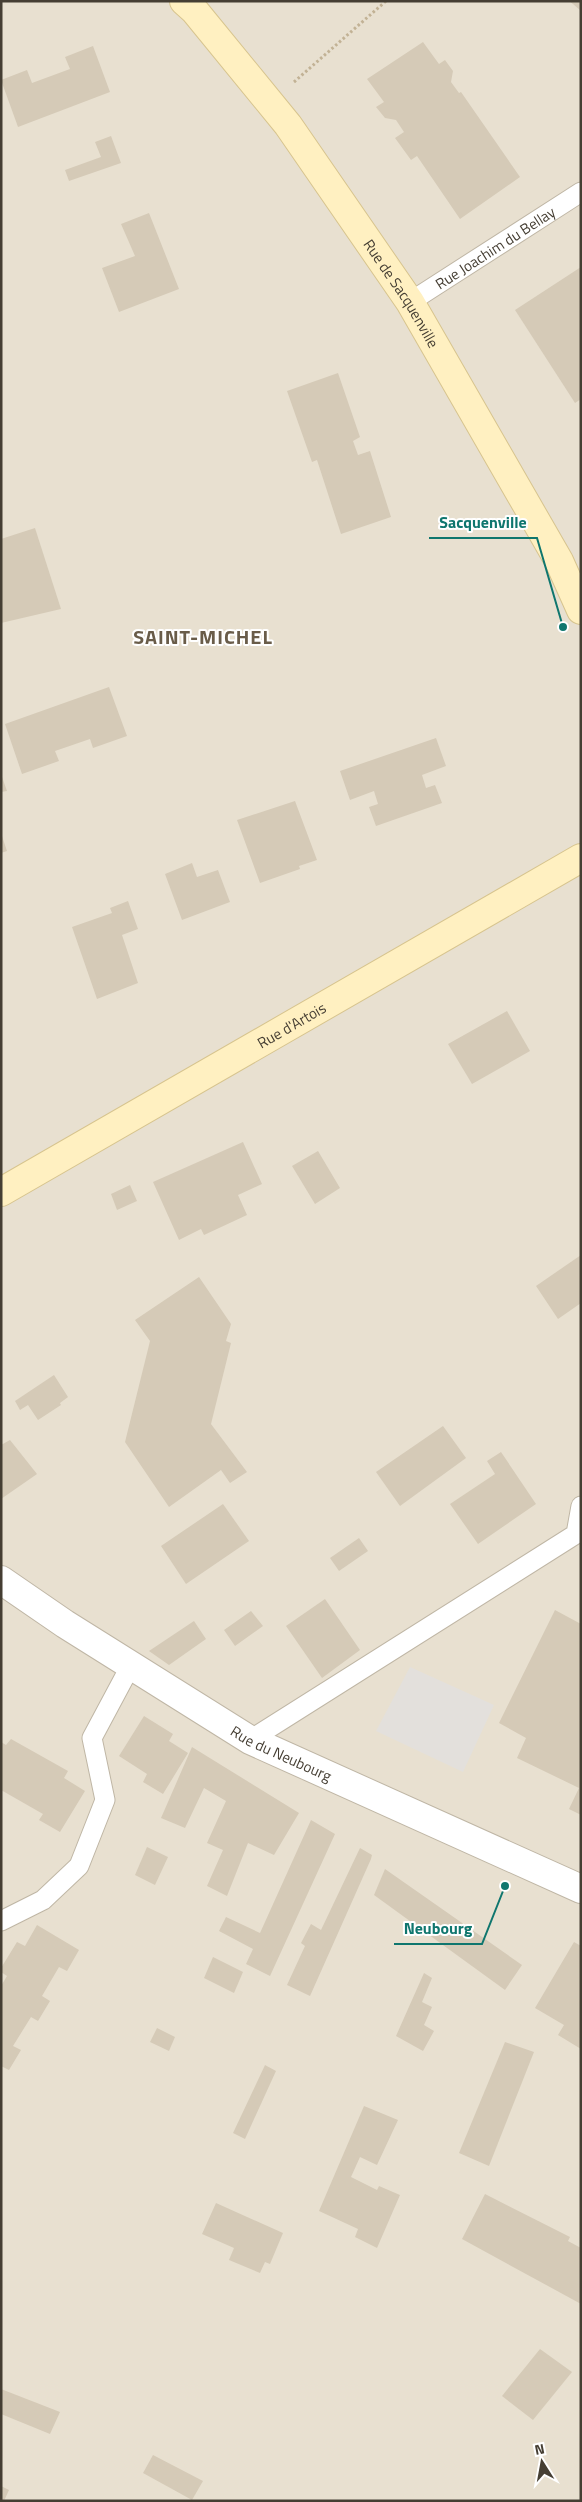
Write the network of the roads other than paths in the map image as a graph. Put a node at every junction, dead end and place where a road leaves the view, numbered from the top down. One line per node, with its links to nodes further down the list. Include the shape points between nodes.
1 (193, 4): 3 (street, Rue de Sacquenville, via 288,125)
2 (581, 192): 3 (lane, Rue Joachim du Bellay)
3 (410, 302): 4 (street, Rue de Sacquenville, via 559,561)
4 (581, 610)
5 (581, 858): 6 (street, Rue d'Artois)
6 (1, 1192)
7 (581, 1506): 10 (lane, via 576,1534)
8 (1, 1580): 9 (street, Rue du Neubourg)
9 (131, 1665): 10 (street, Rue du Neubourg); 12 (lane, via 92,1738 105,1800 80,1866 43,1900)
10 (250, 1740): 11 (street, Rue du Neubourg)
11 (581, 1888)
12 (1, 1921)

